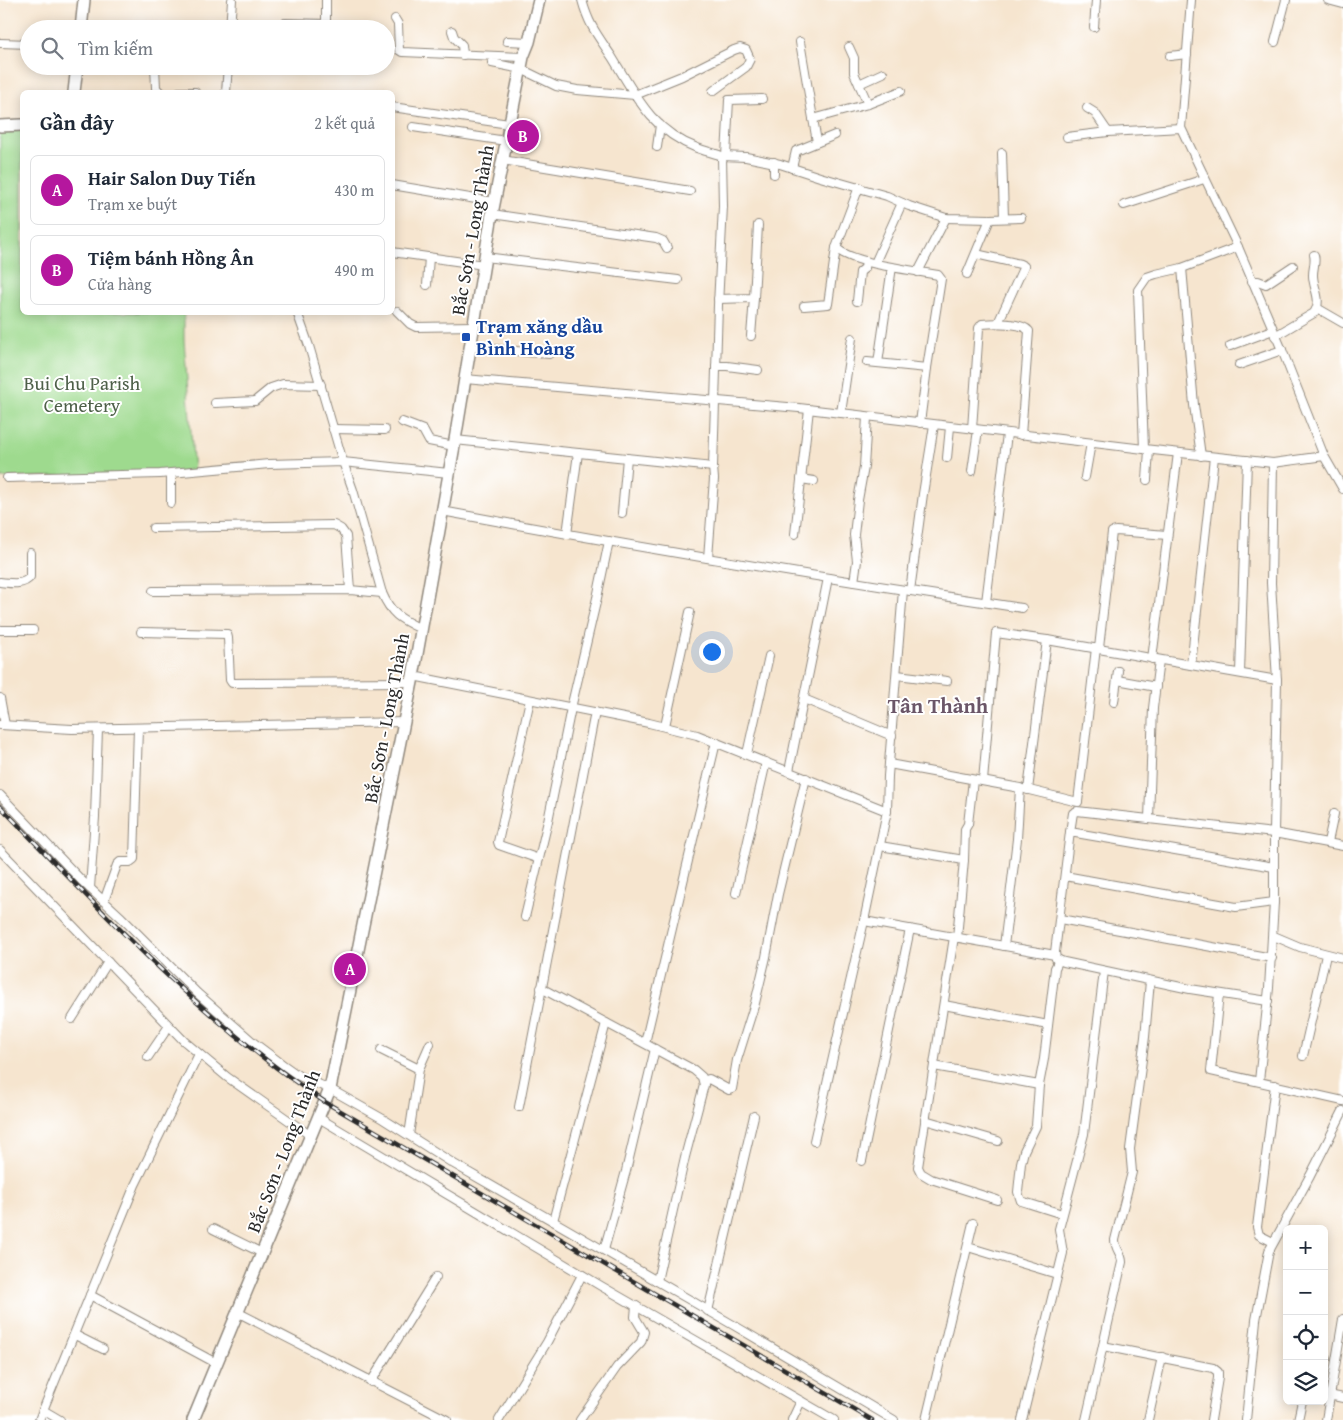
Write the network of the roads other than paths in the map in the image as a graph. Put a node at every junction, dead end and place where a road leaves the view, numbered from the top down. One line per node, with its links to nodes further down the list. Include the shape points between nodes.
1 (84, 0): 12 (main road)
2 (232, 0): 13 (street)
3 (326, 0): 14 (street)
4 (539, 0): 19 (main road, Bắc Sơn - Long Thành)
5 (582, 0): 40 (street, via 594,33)
6 (1096, 0): 15 (street)
7 (1191, 0): 24 (street)
8 (1286, 0): 21 (street)
9 (1328, 0): 10 (street)
10 (1343, 4)
11 (395, 19): 25 (street, via 399,50 402,52)
12 (82, 20)
13 (231, 20)
14 (326, 20)
15 (1094, 27)
16 (452, 31): 25 (street, via 462,45)
17 (507, 41): 19 (street)
18 (0, 42): 22 (street)
19 (529, 42): 27 (main road, Bắc Sơn - Long Thành)
20 (800, 42): 45 (street)
21 (1275, 42)
22 (20, 43)
23 (849, 47): 34 (street, via 854,55 854,73)
24 (1187, 54): 26 (street); 51 (street)
25 (463, 55): 27 (street)
26 (1170, 56)
27 (523, 57): 29 (main road, Bắc Sơn - Long Thành)
28 (492, 63): 29 (street)
29 (521, 69): 40 (street, via 556,86); 46 (main road, Bắc Sơn - Long Thành)
30 (883, 73): 34 (street)
31 (75, 75): 35 (main road)
32 (155, 75): 36 (street)
33 (227, 75): 37 (street)
34 (859, 84): 42 (street)
35 (74, 90)
36 (158, 90)
37 (226, 90)
38 (713, 91): 40 (street, via 746,67 750,59 746,50 734,50)
39 (901, 91): 42 (street)
40 (635, 95): 48 (street)
41 (762, 99): 59 (street, via 729,100)
42 (868, 104): 45 (street)
43 (395, 107): 46 (street)
44 (1087, 108): 52 (street, via 1095,113)
45 (813, 119): 56 (street)
46 (509, 124): 55 (main road, Bắc Sơn - Long Thành)
47 (20, 125): 49 (main road)
48 (660, 125): 57 (street); 59 (street, via 697,148)
49 (0, 126)
50 (414, 127): 55 (street)
51 (1181, 128): 52 (street); 64 (street)
52 (1108, 132): 54 (street)
53 (835, 135): 56 (street)
54 (1067, 137)
55 (506, 141): 60 (main road, Bắc Sơn - Long Thành)
56 (817, 142): 62 (street, via 796,151)
57 (657, 147)
58 (1002, 153): 73 (street)
59 (724, 156): 61 (street); 95 (street)
60 (502, 160): 67 (street); 68 (main road, Bắc Sơn - Long Thành)
61 (774, 162): 62 (street); 63 (street)
62 (792, 168): 66 (street)
63 (774, 174)
64 (1204, 179): 70 (street); 79 (street)
65 (395, 186): 68 (street)
66 (859, 187): 69 (street); 78 (street)
67 (690, 191)
68 (494, 202): 71 (main road, Bắc Sơn - Long Thành)
69 (902, 203): 72 (street); 85 (street)
70 (1124, 205)
71 (492, 214): 77 (street, via 656,238); 84 (main road, Bắc Sơn - Long Thành)
72 (946, 218): 75 (street); 89 (street)
73 (1004, 218): 74 (street); 75 (street)
74 (1021, 218)
75 (990, 219): 81 (street)
76 (758, 225): 94 (street)
77 (667, 248)
78 (836, 248): 85 (street); 97 (street, via 829,302)
79 (1238, 248): 88 (street); 92 (street)
80 (395, 253): 83 (street)
81 (976, 254): 90 (street); 101 (street, via 1024,266)
82 (1314, 255): 98 (street, via 1313,276 1319,298)
83 (429, 257): 84 (street); 93 (street)
84 (485, 261): 91 (street); 103 (main road, Bắc Sơn - Long Thành)
85 (871, 262): 87 (street); 96 (street, via 860,272)
86 (1293, 266): 92 (street, via 1266,284)
87 (892, 267): 89 (street); 112 (street)
88 (1182, 268): 135 (street, via 1147,277 1138,290); 138 (street)
89 (918, 272): 115 (street, via 938,275 941,279)
90 (967, 274)
91 (678, 280)
92 (1252, 281): 104 (street)
93 (427, 285)
94 (754, 298): 95 (street); 105 (street)
95 (718, 299): 114 (street)
96 (857, 301)
97 (804, 306)
98 (1317, 308): 102 (street); 104 (street, via 1314,313)
99 (397, 311): 103 (street, via 416,326)
100 (298, 315): 118 (street)
101 (998, 323): 130 (street, via 982,324 979,328); 132 (street, via 1024,327 1029,332)
102 (1343, 323)
103 (473, 326): 108 (main road, Bắc Sơn - Long Thành)
104 (1274, 333): 107 (street); 109 (street)
105 (752, 336)
106 (852, 338): 122 (street)
107 (1230, 346)
108 (470, 347): 110 (street); 117 (main road, Bắc Sơn - Long Thành)
109 (1282, 350): 113 (street); 139 (street)
110 (549, 354)
111 (867, 362): 112 (street)
112 (878, 363): 115 (street)
113 (1239, 365)
114 (716, 366): 116 (street); 119 (street)
115 (927, 368): 125 (street)
116 (758, 370)
117 (465, 380): 119 (street); 133 (main road, Bắc Sơn - Long Thành)
118 (321, 384): 120 (street, via 282,384 255,401); 128 (street)
119 (715, 402): 121 (street); 146 (street)
120 (215, 403)
121 (808, 409): 122 (street); 153 (street)
122 (841, 414): 123 (street)
123 (867, 417): 125 (street); 170 (street, via 854,535 857,561)
124 (402, 422): 133 (street, via 423,430 430,441)
125 (920, 423): 126 (street)
126 (934, 425): 127 (street); 173 (street)
127 (950, 427): 130 (street); 142 (street)
128 (333, 429): 129 (street); 144 (street)
129 (385, 430)
130 (975, 430): 131 (street); 147 (street)
131 (1007, 434): 132 (street); 175 (street)
132 (1022, 435): 134 (street)
133 (454, 443): 136 (street); 149 (main road, Bắc Sơn - Long Thành)
134 (1090, 443): 135 (street); 150 (street)
135 (1147, 450): 137 (street); 156 (street)
136 (578, 453): 141 (street); 162 (street)
137 (1178, 453): 138 (street); 164 (street)
138 (1201, 456): 140 (street)
139 (1324, 456): 145 (street); 157 (street)
140 (1214, 457): 143 (street); 186 (street)
141 (627, 458): 146 (street); 160 (street)
142 (946, 458)
143 (1247, 460): 145 (street); 188 (street)
144 (343, 462): 148 (street, via 268,464); 149 (street); 174 (street, via 354,490)
145 (1273, 463): 192 (street, via 1271,583)
146 (713, 467): 152 (street)
147 (972, 471)
148 (171, 473): 151 (street); 158 (street)
149 (449, 473): 159 (main road, Bắc Sơn - Long Thành)
150 (1085, 477)
151 (6, 478)
152 (714, 479): 154 (street); 167 (street)
153 (801, 479): 155 (street); 163 (street)
154 (723, 480)
155 (814, 480)
156 (1147, 480)
157 (1343, 489)
158 (171, 503)
159 (442, 511): 162 (street); 178 (main road, Bắc Sơn - Long Thành)
160 (622, 513)
161 (153, 528): 171 (street, via 334,524 346,536)
162 (567, 534): 165 (street)
163 (795, 534)
164 (1167, 535): 183 (street, via 1112,532); 185 (street)
165 (609, 541): 167 (street); 199 (street)
166 (30, 553): 169 (street, via 28,580)
167 (708, 558): 168 (street)
168 (828, 578): 170 (street); 196 (street)
169 (0, 582)
170 (854, 582): 173 (street)
171 (350, 590): 172 (street); 174 (street)
172 (153, 591)
173 (907, 591): 175 (street); 189 (street)
174 (382, 593): 178 (street, via 396,616)
175 (986, 602): 176 (street)
176 (1022, 608)
177 (690, 612): 203 (street)
178 (421, 629): 190 (main road, Bắc Sơn - Long Thành)
179 (0, 630): 180 (street)
180 (33, 630)
181 (141, 632): 190 (street, via 227,634 232,683)
182 (1047, 640): 183 (street); 214 (street, via 996,633); 215 (street)
183 (1097, 648): 185 (street); 217 (street)
184 (768, 656): 208 (street)
185 (1155, 659): 186 (street); 194 (street)
186 (1190, 665): 188 (street)
187 (1118, 671): 191 (street)
188 (1240, 673): 192 (street)
189 (896, 675): 193 (street); 206 (street)
190 (413, 679): 197 (street); 201 (main road, Bắc Sơn - Long Thành)
191 (1116, 680): 194 (street); 198 (street)
192 (1277, 680): 222 (street)
193 (947, 681)
194 (1156, 687): 220 (street)
195 (0, 698): 202 (street)
196 (804, 699): 206 (street); 211 (street)
197 (530, 700): 199 (street); 227 (street, via 498,842)
198 (1114, 702)
199 (571, 708): 200 (street); 227 (street)
200 (595, 712): 203 (street); 249 (street)
201 (404, 722): 204 (street); 270 (main road, Bắc Sơn - Long Thành)
202 (2, 725): 205 (street)
203 (664, 726): 207 (street)
204 (138, 728): 205 (street); 233 (street, via 134,859 117,865)
205 (98, 729): 231 (street)
206 (892, 736): 210 (street)
207 (716, 742): 208 (street); 258 (street)
208 (747, 754): 209 (street)
209 (766, 762): 211 (street); 232 (street)
210 (889, 764): 213 (street); 218 (street)
211 (789, 771): 212 (street)
212 (806, 778): 218 (street); 266 (street, via 760,984 737,1060 732,1089 709,1079)
213 (973, 780): 214 (street); 228 (street)
214 (983, 781): 215 (street)
215 (1024, 789): 217 (street); 241 (street)
216 (0, 795): 231 (street)
217 (1078, 806): 220 (street); 221 (street, via 1073,813)
218 (886, 810): 224 (street)
219 (1334, 814): 223 (street)
220 (1150, 819): 222 (street)
221 (1070, 832): 229 (street); 230 (street)
222 (1274, 833): 223 (street); 229 (street)
223 (1328, 842): 225 (street)
224 (880, 846): 228 (street); 237 (street)
225 (1343, 846)
226 (0, 850): 246 (street)
227 (539, 859): 235 (street)
228 (964, 860): 240 (street)
229 (1274, 867): 234 (street)
230 (1065, 876): 234 (street, via 1236,907); 236 (street)
231 (90, 888): 233 (street)
232 (736, 893)
233 (104, 901): 270 (street, via 197,993 254,1043 299,1076)
234 (1274, 902): 239 (street)
235 (525, 917)
236 (1060, 919): 243 (street); 244 (street)
237 (864, 921): 238 (street); 279 (street)
238 (910, 929): 240 (street); 281 (street)
239 (1274, 936): 242 (street); 244 (street)
240 (956, 938): 241 (street); 252 (street)
241 (1004, 946): 243 (street)
242 (1326, 955): 245 (street); 262 (street)
243 (1057, 958): 247 (street); 255 (street)
244 (1272, 958): 251 (street)
245 (1343, 958)
246 (108, 962): 253 (street); 256 (street)
247 (1104, 971): 248 (street); 283 (street, via 1083,1140)
248 (1150, 980): 250 (street); 301 (street, via 1130,1149 1132,1172 1116,1240 1122,1262)
249 (541, 988): 254 (street); 272 (street)
250 (1220, 994): 251 (street); 267 (street, via 1211,1071)
251 (1268, 1001): 267 (street)
252 (944, 1005): 255 (street); 264 (street)
253 (72, 1019)
254 (606, 1023): 258 (street); 284 (street)
255 (1048, 1025): 268 (street)
256 (169, 1026): 261 (street); 263 (street)
257 (430, 1044): 265 (street)
258 (645, 1044): 259 (street)
259 (655, 1049): 266 (street, via 694,1070); 289 (street)
260 (381, 1050): 265 (street)
261 (199, 1054): 278 (street, via 246,1092); 295 (street, via 135,1185)
262 (1303, 1056)
263 (148, 1057)
264 (934, 1066): 268 (street); 276 (street)
265 (419, 1069): 277 (street)
266 (704, 1081): 294 (street)
267 (1259, 1082): 269 (street)
268 (1039, 1085): 283 (street, via 1036,1126 1024,1151 1018,1196 1022,1201)
269 (1275, 1085): 271 (street); 287 (street, via 1257,1227 1259,1235)
270 (330, 1089): 275 (main road, Bắc Sơn - Long Thành); 277 (street)
271 (1343, 1101)
272 (519, 1107)
273 (1343, 1111): 287 (street)
274 (754, 1116): 297 (street)
275 (319, 1118): 278 (main road, Bắc Sơn - Long Thành); 292 (street)
276 (925, 1120): 280 (street); 282 (street, via 918,1162 921,1173)
277 (409, 1135): 284 (street)
278 (311, 1136): 290 (main road, Bắc Sơn - Long Thành)
279 (814, 1141)
280 (998, 1141)
281 (862, 1162)
282 (996, 1200)
283 (1062, 1214): 291 (street, via 1058,1235 1063,1253)
284 (553, 1221): 289 (street)
285 (973, 1223): 288 (street)
286 (213, 1229): 290 (street)
287 (1273, 1242): 327 (street, via 1256,1320)
288 (968, 1247): 291 (street); 322 (street)
289 (604, 1250): 294 (street)
290 (262, 1253): 298 (main road, Bắc Sơn - Long Thành)
291 (1057, 1274): 323 (street)
292 (582, 1275): 296 (street); 317 (street, via 547,1342)
293 (436, 1277): 305 (street)
294 (657, 1281): 297 (street)
295 (90, 1295): 300 (street); 304 (street)
296 (636, 1306): 309 (street); 318 (street, via 635,1317 644,1332 641,1342 617,1367)
297 (708, 1311): 321 (street)
298 (237, 1312): 304 (main road, Bắc Sơn - Long Thành); 305 (street)
299 (1343, 1319): 306 (street)
300 (75, 1335): 302 (street); 312 (street)
301 (1103, 1346): 303 (street); 324 (street)
302 (103, 1349)
303 (1162, 1357): 325 (street); 326 (street, via 1217,1370 1218,1385)
304 (216, 1363): 315 (main road, Bắc Sơn - Long Thành)
305 (371, 1382): 316 (street)
306 (1328, 1389)
307 (1328, 1394): 308 (street)
308 (1343, 1398)
309 (801, 1401): 319 (street); 320 (street)
310 (1301, 1405): 328 (street)
311 (1327, 1405): 329 (street)
312 (43, 1410): 313 (street); 314 (street)
313 (39, 1420)
314 (60, 1420)
315 (193, 1420)
316 (447, 1420)
317 (500, 1420)
318 (580, 1420)
319 (792, 1420)
320 (834, 1420)
321 (894, 1420)
322 (926, 1420)
323 (1022, 1420)
324 (1086, 1420)
325 (1148, 1420)
326 (1211, 1420)
327 (1246, 1420)
328 (1298, 1420)
329 (1326, 1420)

